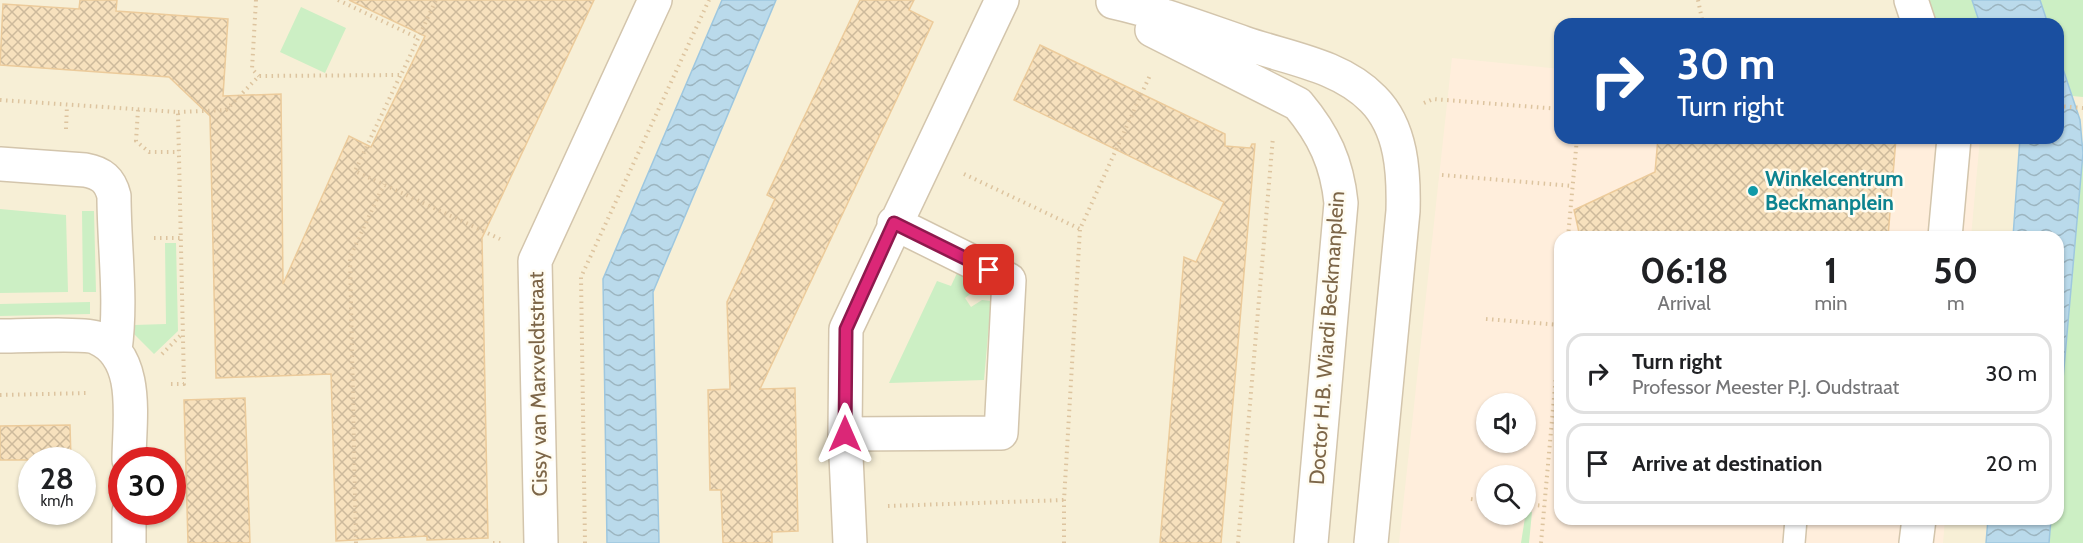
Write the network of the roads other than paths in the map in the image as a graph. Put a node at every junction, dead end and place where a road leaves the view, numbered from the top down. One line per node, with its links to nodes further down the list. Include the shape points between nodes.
1 (655, 0): 18 (street, Cissy van Marxveldtstraat, via 535,261)
2 (1002, 0): 8 (street)
3 (1911, 0): 5 (street)
4 (1111, 1): 20 (street, Doctor H.B. Wiardi Beckmanplein, via 1146,26 1298,104 1333,159 1341,203); 21 (street, Doctor H.B. Wiardi Beckmanplein, via 1320,66 1374,99 1390,124 1399,151 1403,211)
5 (1917, 18)
6 (1953, 144): 9 (street)
7 (0, 164): 11 (street, via 85,170 96,172 111,184 118,296)
8 (894, 223): 12 (street, via 846,329); 12 (street, via 1009,280 1001,433)
9 (1946, 231)
10 (0, 336): 11 (street, via 96,337)
11 (115, 350): 13 (street, via 126,367)
12 (845, 434): 19 (street)
13 (129, 447)
14 (129, 525): 17 (street)
15 (1796, 525): 22 (lane)
16 (1918, 525): 23 (street)
17 (129, 543)
18 (541, 543)
19 (850, 543)
20 (1311, 543)
21 (1371, 543)
22 (1794, 543)
23 (1916, 543)

